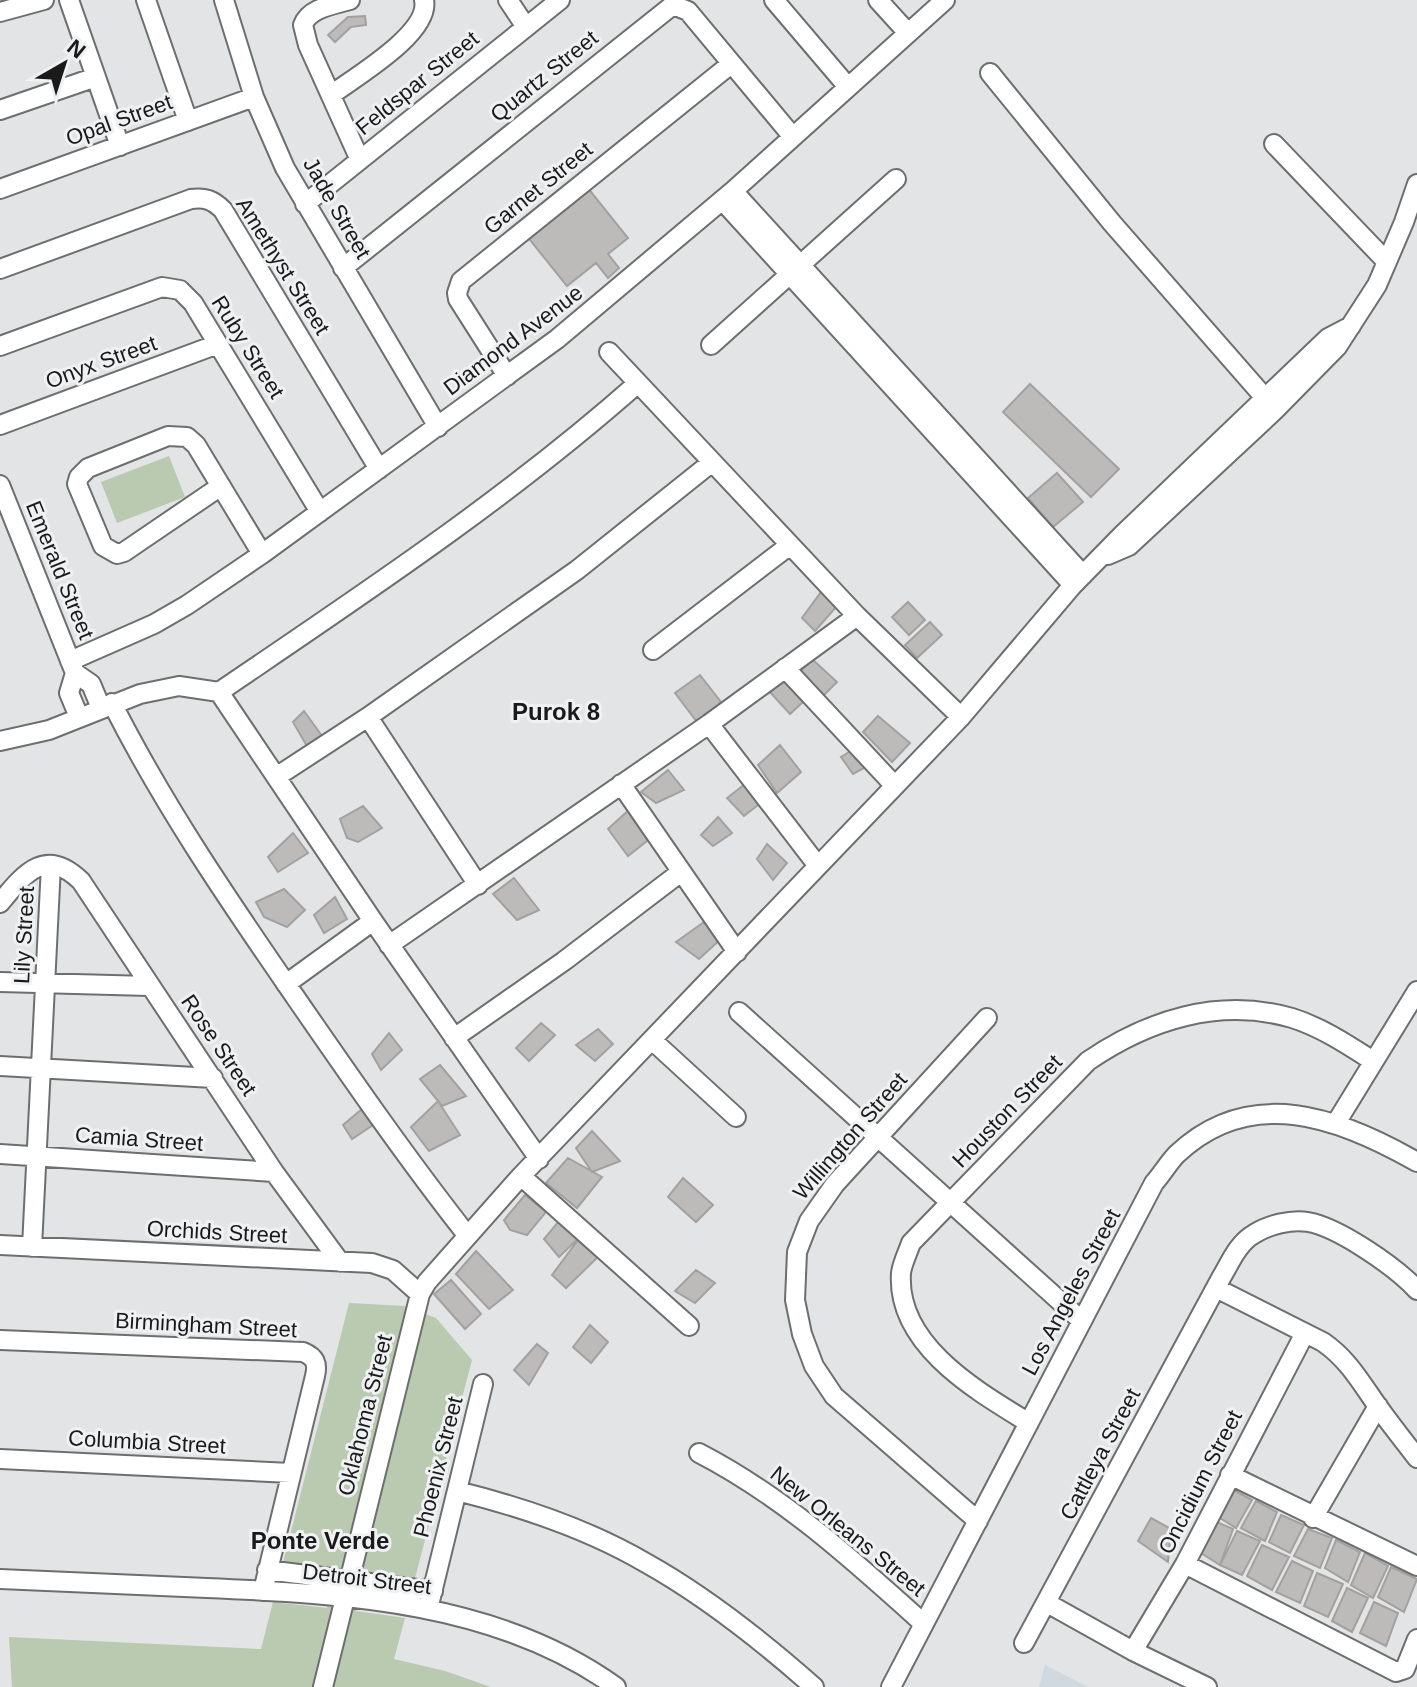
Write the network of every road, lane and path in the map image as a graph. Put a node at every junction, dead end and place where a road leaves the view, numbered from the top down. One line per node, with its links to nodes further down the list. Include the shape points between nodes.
1 (44, 0): 12 (street)
2 (69, 0): 17 (street)
3 (146, 0): 22 (street)
4 (224, 0): 20 (street, Jade Street)
5 (350, 0): 19 (street, via 313,12 303,25)
6 (424, 0): 19 (street, via 424,14 412,32)
7 (508, 0): 13 (street)
8 (560, 0): 13 (street, Feldspar Street)
9 (774, 0): 18 (street)
10 (878, 0): 14 (street)
11 (945, 0): 14 (street, Diamond Avenue)
12 (0, 12)
13 (526, 27): 26 (street, Feldspar Street)
14 (908, 33): 18 (street, Diamond Avenue)
15 (731, 64): 23 (street, Quartz Street); 33 (street, Quartz Street, via 688,11 678,5 667,8); 41 (street, Garnet Street, via 461,281 458,299)
16 (990, 73): 43 (street)
17 (96, 77): 21 (street); 25 (street)
18 (848, 87): 23 (street, Diamond Avenue)
19 (331, 95): 26 (street)
20 (254, 97): 22 (street, Opal Street); 31 (street, Jade Street)
21 (0, 110)
22 (188, 121): 25 (street, Opal Street)
23 (793, 137): 30 (street, Diamond Avenue)
24 (1274, 144): 32 (street)
25 (120, 146): 29 (street, Opal Street)
26 (360, 160): 31 (street, Feldspar Street)
27 (896, 179): 35 (street)
28 (1417, 184): 32 (street)
29 (0, 189)
30 (728, 195): 35 (street); 41 (street, Diamond Avenue)
31 (305, 204): 33 (street, Jade Street)
32 (1387, 262): 36 (street)
33 (343, 268): 45 (street, Jade Street)
34 (0, 269): 47 (street, Amethyst Street, via 191,199 217,203)
35 (795, 269): 38 (street); 54 (street)
36 (1351, 326): 43 (street, via 1328,338); 53 (street, via 1337,347 1129,546)
37 (218, 344): 39 (street, Ruby Street, via 187,295 171,286); 44 (street, Onyx Street); 50 (street, Ruby Street)
38 (711, 345)
39 (0, 346)
40 (609, 352): 42 (street)
41 (507, 376): 45 (street, Diamond Avenue)
42 (638, 383): 46 (street); 59 (street, via 537,470 450,535)
43 (1266, 399): 53 (street)
44 (0, 425)
45 (438, 427): 47 (street, Diamond Avenue)
46 (711, 463): 51 (street); 62 (street, via 577,570)
47 (379, 469): 50 (street, Diamond Avenue)
48 (0, 485): 57 (street, Emerald Street)
49 (221, 486): 49 (street, via 117,554 103,546 77,484 88,468 175,435 191,440); 52 (street)
50 (320, 512): 52 (street, Diamond Avenue)
51 (790, 545): 55 (street); 56 (street)
52 (262, 554): 57 (street, Diamond Avenue, via 154,624)
53 (1103, 557): 54 (street)
54 (1078, 580): 63 (street)
55 (857, 616): 58 (street); 63 (street)
56 (653, 650)
57 (72, 667): 60 (street, Emerald Street); 61 (street, Emerald Street, via 69,693)
58 (785, 668): 64 (street); 68 (street)
59 (219, 692): 60 (street, via 179,686); 66 (street)
60 (107, 706): 61 (street); 79 (street, Emerald Street)
61 (79, 717): 65 (street)
62 (368, 717): 66 (street); 72 (street)
63 (961, 717): 68 (street)
64 (709, 724): 67 (street); 70 (street)
65 (0, 741)
66 (276, 777): 74 (street)
67 (621, 784): 71 (street); 72 (street)
68 (895, 786): 70 (street)
69 (51, 865): 73 (street, via 26,872); 78 (street, Lily Street); 80 (street, Rose Street, via 81,881)
70 (818, 866): 76 (street)
71 (681, 872): 76 (street); 84 (street)
72 (478, 885): 75 (street)
73 (0, 903)
74 (373, 921): 75 (street); 79 (street)
75 (389, 945): 84 (street)
76 (737, 952): 85 (street)
77 (0, 982): 78 (street)
78 (45, 983): 80 (street); 88 (street, Lily Street)
79 (286, 984): 100 (street, Emerald Street)
80 (149, 986): 89 (street, Rose Street)
81 (1417, 991): 86 (street)
82 (739, 1012): 92 (street)
83 (987, 1018): 92 (street, Willington Street)
84 (454, 1038): 95 (street)
85 (652, 1040): 90 (street); 95 (street)
86 (1373, 1061): 91 (street); 99 (street, Houston Street, via 1292,1018 1242,1010 1199,1012 1155,1025 1120,1039 1088,1061)
87 (0, 1066): 88 (street)
88 (41, 1068): 89 (street); 94 (street, Lily Street)
89 (213, 1078): 97 (street, Rose Street)
90 (736, 1117)
91 (1336, 1123): 96 (street, Los Angeles Street); 107 (street, Los Angeles Street, via 1273,1113 1246,1115 1199,1136 1154,1183)
92 (877, 1137): 99 (street); 121 (street, Willington Street, via 818,1208 797,1252 795,1300 802,1334 814,1366 834,1396)
93 (0, 1154): 94 (street, Camia Street)
94 (37, 1157): 97 (street, Camia Street); 102 (street, Lily Street)
95 (539, 1159): 98 (street)
96 (1417, 1162)
97 (274, 1172): 103 (street, Rose Street)
98 (521, 1176): 100 (street); 108 (street)
99 (951, 1203): 107 (street); 113 (street, Houston Street, via 911,1243 901,1273 906,1308 937,1358 971,1387)
100 (467, 1235): 106 (street)
101 (0, 1245): 102 (street, Orchids Street)
102 (32, 1247): 103 (street, Orchids Street)
103 (340, 1262): 106 (street, Orchids Street, via 384,1265)
104 (1216, 1288): 105 (street, Cattleya Street, via 1253,1234 1286,1222 1307,1222 1377,1257); 109 (street); 129 (street, Cattleya Street)
105 (1417, 1290)
106 (420, 1294): 126 (street, Oklahoma Street)
107 (1082, 1321): 113 (street, Los Angeles Street)
108 (689, 1326)
109 (1305, 1333): 112 (street, via 1339,1353); 118 (street, Oncidium Street)
110 (0, 1340): 117 (street, Birmingham Street, via 308,1354 317,1370)
111 (483, 1384): 119 (street, Phoenix Street)
112 (1378, 1406): 115 (street); 120 (street)
113 (1029, 1423): 121 (street, Los Angeles Street)
114 (699, 1453): 130 (street, New Orleans Street, via 798,1516)
115 (1417, 1458)
116 (0, 1459): 117 (street, Columbia Street)
117 (291, 1473): 124 (street, Birmingham Street)
118 (1230, 1475): 120 (street); 122 (street, Oncidium Street)
119 (457, 1491): 128 (street, Phoenix Street); 136 (street, via 548,1518 646,1562 749,1632)
120 (1313, 1518): 123 (street)
121 (978, 1521): 130 (street, Los Angeles Street)
122 (1185, 1564): 131 (street, via 1396,1672 1405,1669); 133 (street, Oncidium Street)
123 (1417, 1566)
124 (267, 1570): 126 (street, Detroit Street); 127 (street, Birmingham Street)
125 (0, 1579): 127 (street, Detroit Street)
126 (346, 1589): 127 (street, Detroit Street); 128 (street, Detroit Street); 134 (street, Oklahoma Street)
127 (263, 1591)
128 (431, 1600): 135 (street, Detroit Street, via 521,1635)
129 (1047, 1603): 132 (street, Cattleya Street); 133 (street)
130 (924, 1624): 137 (street, Los Angeles Street)
131 (1417, 1639)
132 (1024, 1643)
133 (1133, 1651): 138 (street)
134 (323, 1687)
135 (616, 1687)
136 (814, 1687)
137 (891, 1687)
138 (1207, 1687)

